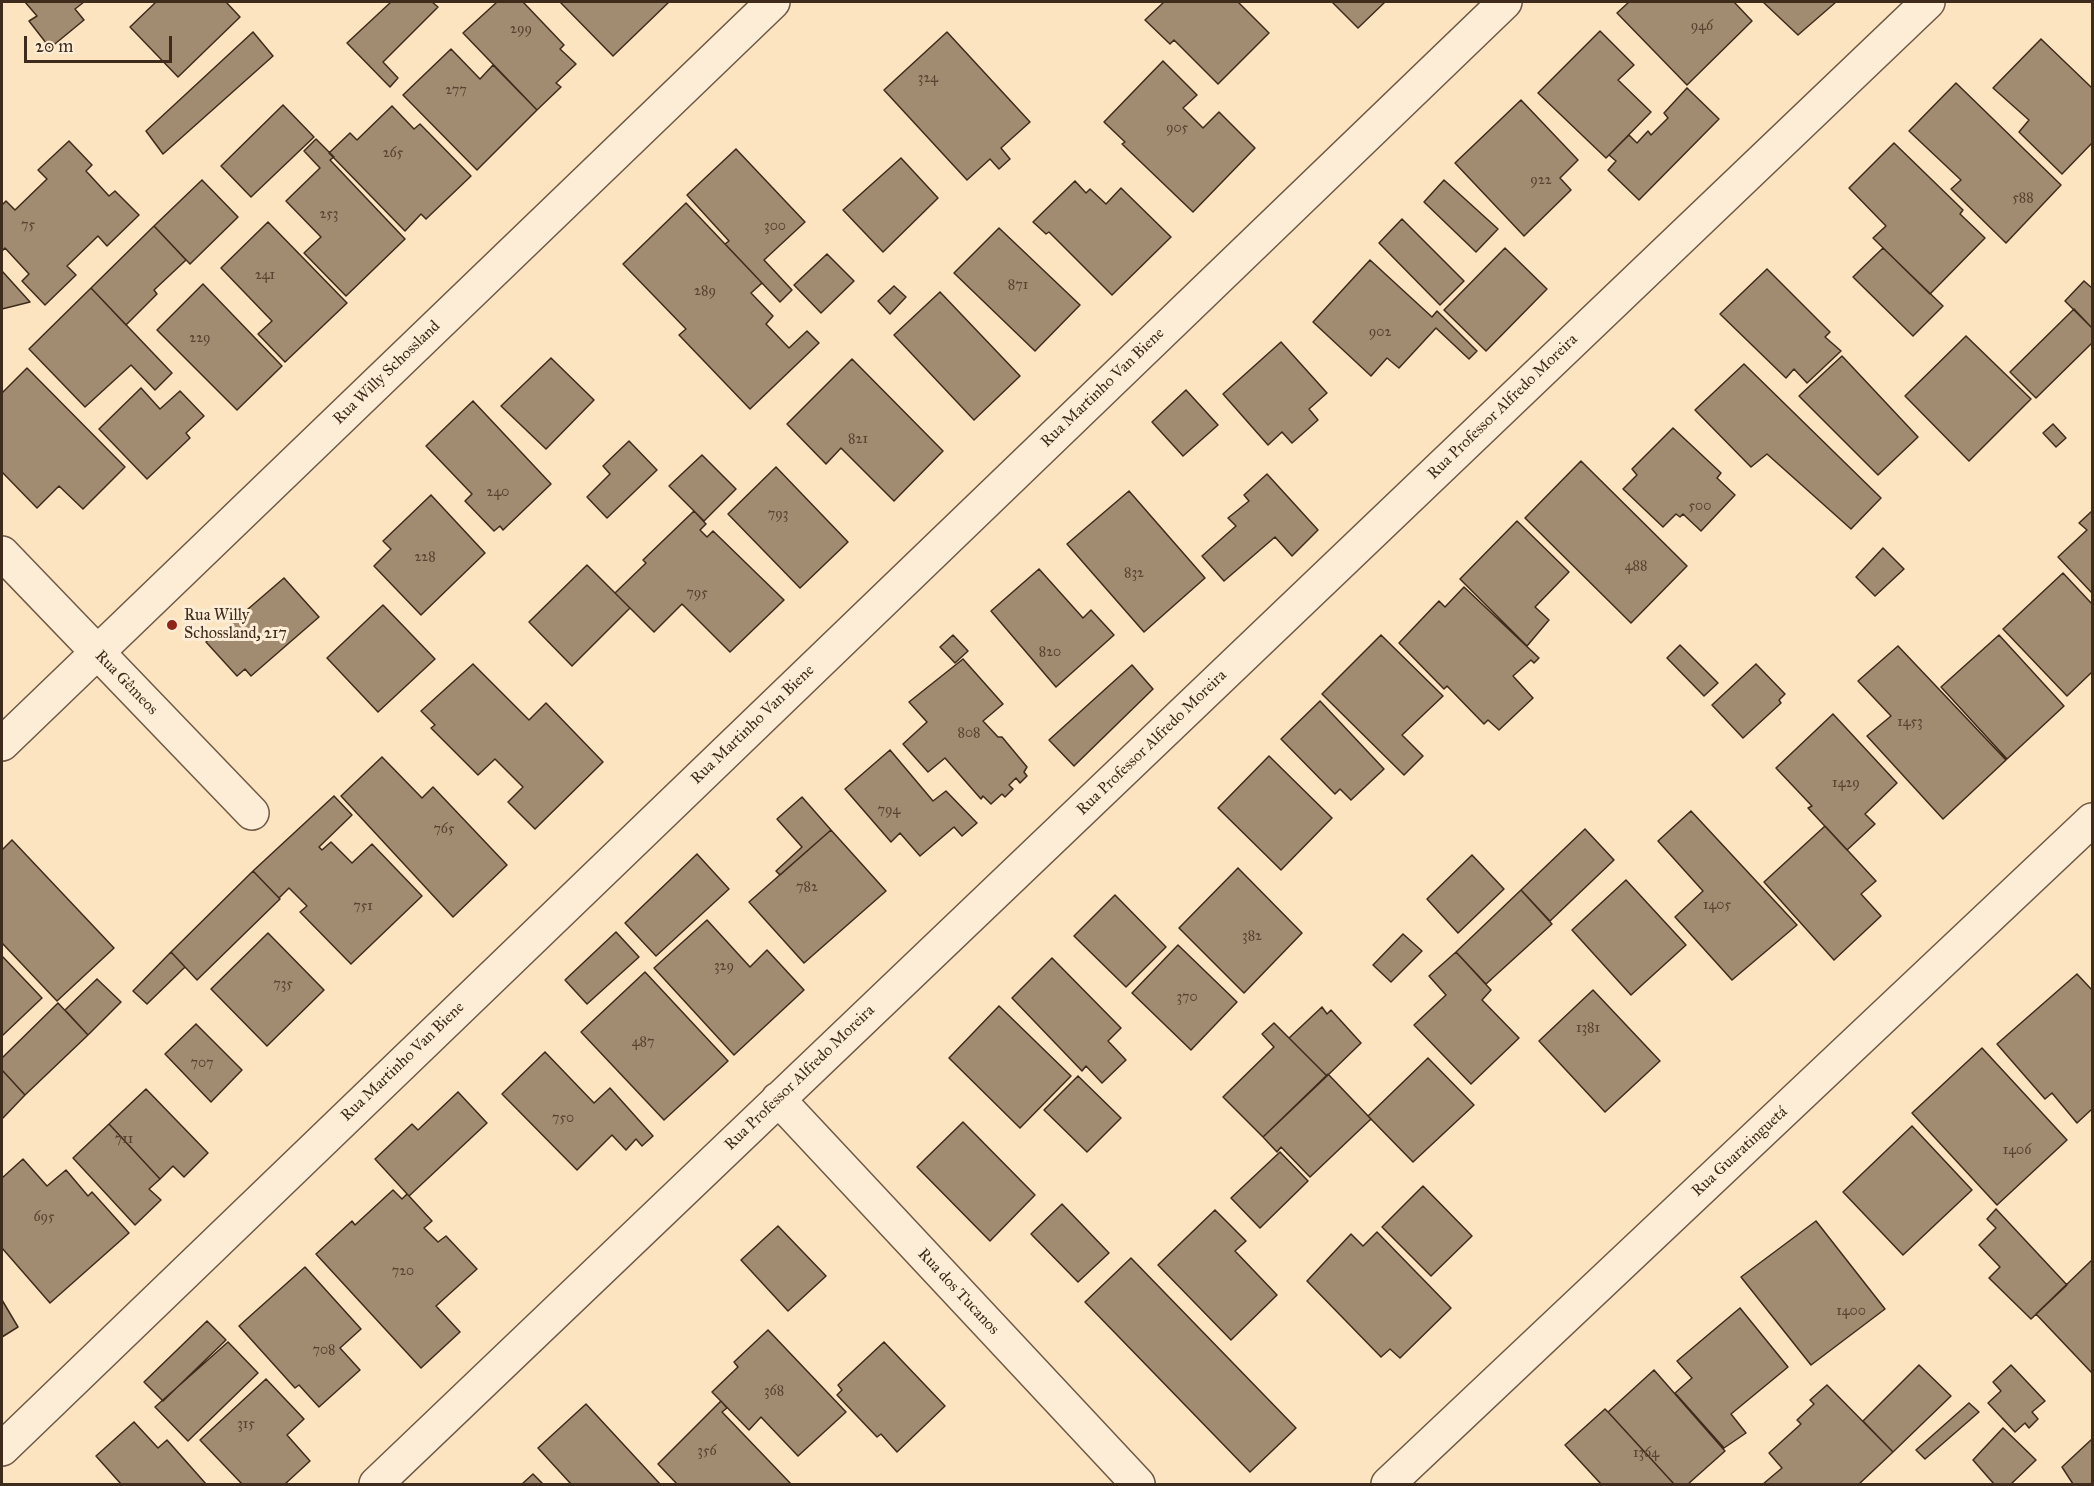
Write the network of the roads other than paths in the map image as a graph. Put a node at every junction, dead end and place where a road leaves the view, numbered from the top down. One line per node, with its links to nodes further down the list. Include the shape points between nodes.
1 (773, 2): 5 (street, Rua Willy Schossland)
2 (1505, 2): 10 (street, Rua Martinho Van Biene)
3 (1928, 2): 9 (street, Rua Professor Alfredo Moreira)
4 (2, 553): 5 (street, Rua Gêmeos)
5 (96, 652): 6 (street, Rua Willy Schossland); 7 (street, Rua Gêmeos)
6 (2, 744)
7 (252, 813)
8 (2092, 820): 13 (street, Rua Guaratinguetá)
9 (778, 1099): 11 (street, Rua Professor Alfredo Moreira); 12 (street, Rua dos Tucanos)
10 (2, 1449)
11 (376, 1485)
12 (1138, 1485)
13 (1388, 1485)

